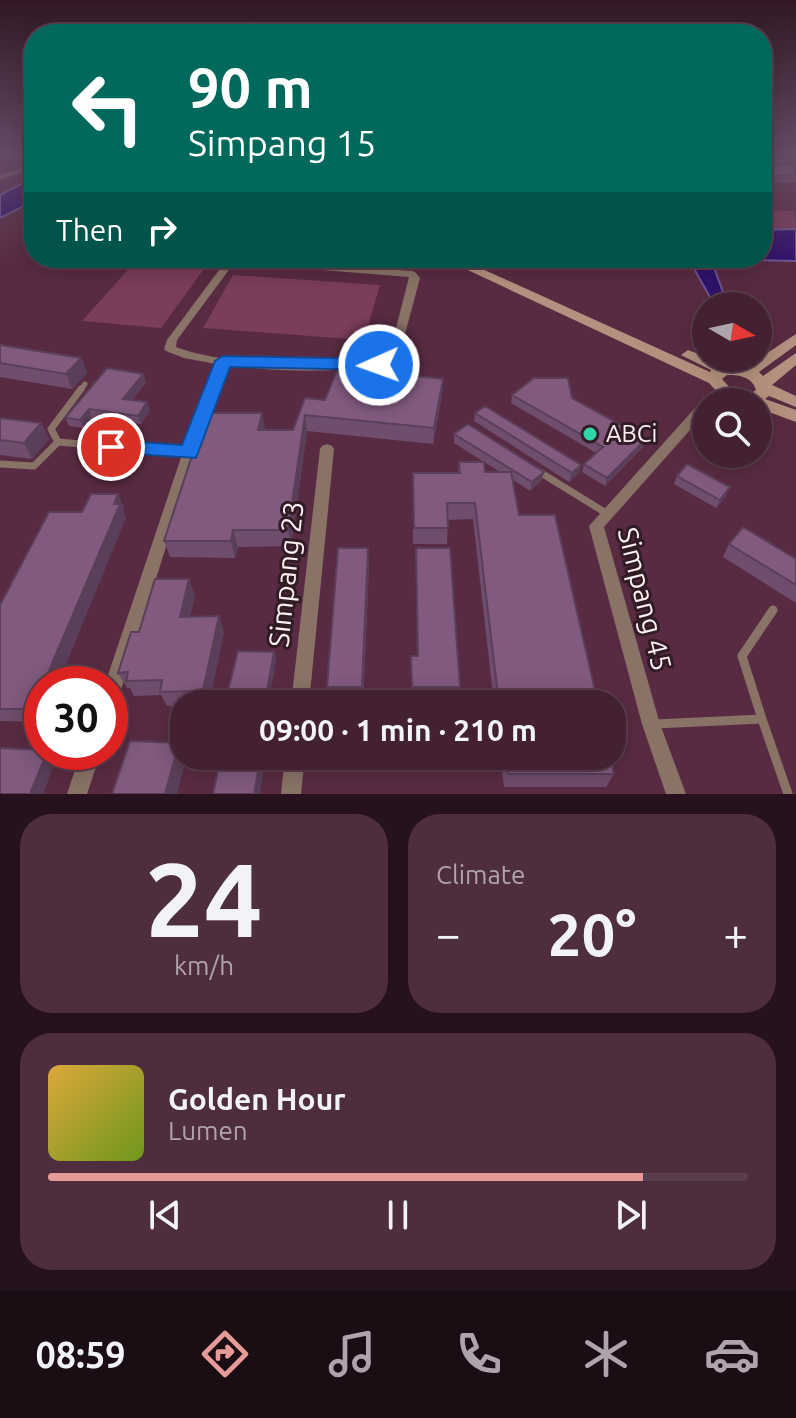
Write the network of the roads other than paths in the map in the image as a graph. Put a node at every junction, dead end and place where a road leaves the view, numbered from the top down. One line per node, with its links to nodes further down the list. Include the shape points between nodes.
1 (225, 268): 7 (street, via 170,349)
2 (358, 268): 7 (street, via 405,271 415,278 394,358 379,365)
3 (471, 268): 9 (main road)
4 (492, 268): 9 (main road)
5 (796, 338): 8 (main road)
6 (796, 358): 14 (main road)
7 (223, 361): 24 (street)
8 (748, 373): 9 (main road); 13 (main road)
9 (719, 378): 11 (street, Simpang 45); 12 (main road)
10 (85, 384): 21 (lane)
11 (714, 388)
12 (726, 388)
13 (758, 388)
14 (763, 388)
15 (772, 395): 17 (main road)
16 (772, 399): 18 (main road)
17 (796, 402)
18 (796, 416)
19 (692, 418): 27 (street, Simpang 45)
20 (38, 427): 21 (lane)
21 (51, 429): 22 (lane)
22 (58, 442): 24 (lane); 25 (lane, via 34,466)
23 (327, 449): 30 (street, Simpang 23)
24 (189, 453): 29 (street)
25 (0, 464)
26 (531, 467): 27 (lane)
27 (606, 513): 32 (street, Simpang 45, via 596,526 601,550)
28 (773, 610): 31 (lane, via 742,656)
29 (120, 666)
30 (301, 690)
31 (762, 719): 32 (lane); 38 (lane)
32 (651, 724): 37 (street, Simpang 45)
33 (85, 770): 35 (street)
34 (294, 770): 36 (street)
35 (77, 794)
36 (291, 794)
37 (676, 794)
38 (788, 794)

